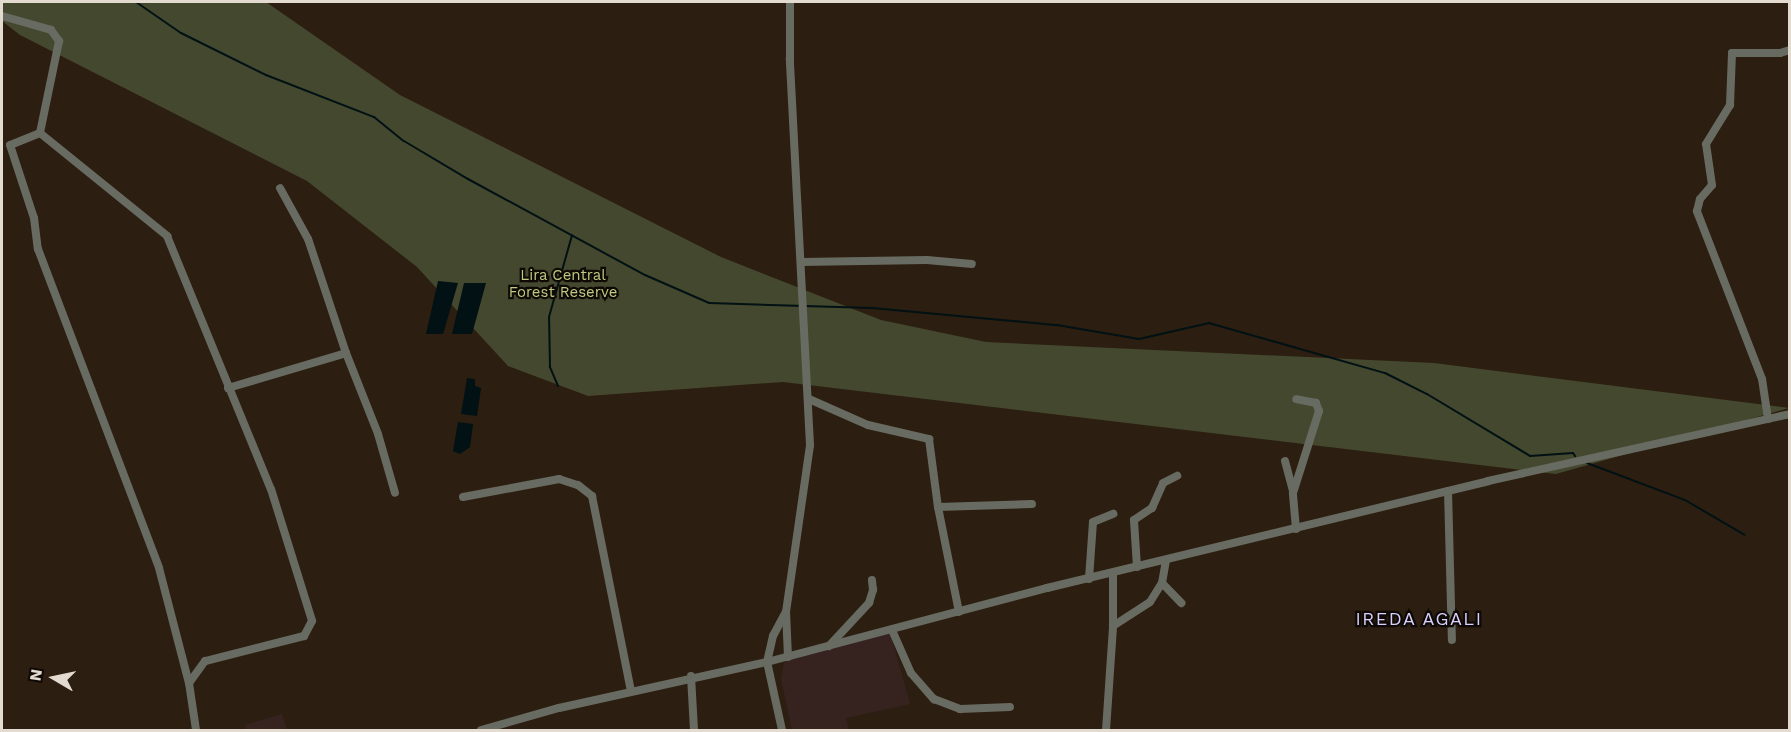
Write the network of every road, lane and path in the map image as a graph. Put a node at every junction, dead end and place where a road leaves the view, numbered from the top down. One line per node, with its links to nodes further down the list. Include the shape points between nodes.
1 (790, 2): 8 (street)
2 (2, 16): 4 (street, via 51,30 59,40)
3 (1790, 50): 15 (street, via 1780,54 1732,53 1730,105 1706,144 1712,185 1700,199 1697,211 1762,379)
4 (40, 133): 6 (street); 11 (street, via 167,236)
5 (2, 146): 6 (street)
6 (10, 146): 42 (street, via 31,207 38,249 159,568)
7 (280, 188): 10 (street, via 308,239)
8 (801, 262): 9 (street, via 927,260); 12 (street)
9 (972, 264)
10 (346, 353): 11 (street); 19 (street, via 378,435)
11 (228, 388): 42 (street, via 271,489 312,621 304,636 205,661)
12 (809, 399): 23 (street, via 868,425 929,440); 33 (street, via 806,487)
13 (1296, 399): 20 (street, via 1316,403 1319,411)
14 (1790, 414): 15 (street)
15 (1768, 418): 18 (street)
16 (1285, 461): 20 (street)
17 (1177, 476): 27 (street, via 1163,483 1152,508 1133,523)
18 (1448, 491): 25 (street); 37 (street)
19 (395, 493)
20 (1293, 493): 25 (street)
21 (463, 497): 43 (street, via 559,479 578,485 592,496)
22 (1032, 504): 23 (street)
23 (938, 507): 34 (street)
24 (1113, 514): 29 (street, via 1093,522)
25 (1296, 530): 26 (street)
26 (1166, 560): 27 (street); 31 (street)
27 (1137, 567): 28 (street)
28 (1113, 573): 29 (street); 35 (street)
29 (1089, 579): 34 (street)
30 (872, 580): 38 (street, via 869,603)
31 (1162, 583): 32 (street); 35 (street, via 1144,608)
32 (1181, 603)
33 (786, 612): 39 (street); 40 (street, via 773,636)
34 (958, 612): 36 (street)
35 (1113, 626): 49 (street)
36 (892, 630): 38 (street); 44 (street, via 911,673 934,699 960,709)
37 (1452, 640)
38 (829, 646): 39 (street)
39 (788, 657): 40 (street)
40 (767, 662): 41 (street); 48 (street)
41 (691, 676): 43 (street); 47 (street)
42 (189, 683): 45 (street)
43 (631, 691): 46 (street)
44 (1010, 706)
45 (196, 730)
46 (481, 730)
47 (694, 730)
48 (782, 730)
49 (1106, 730)

